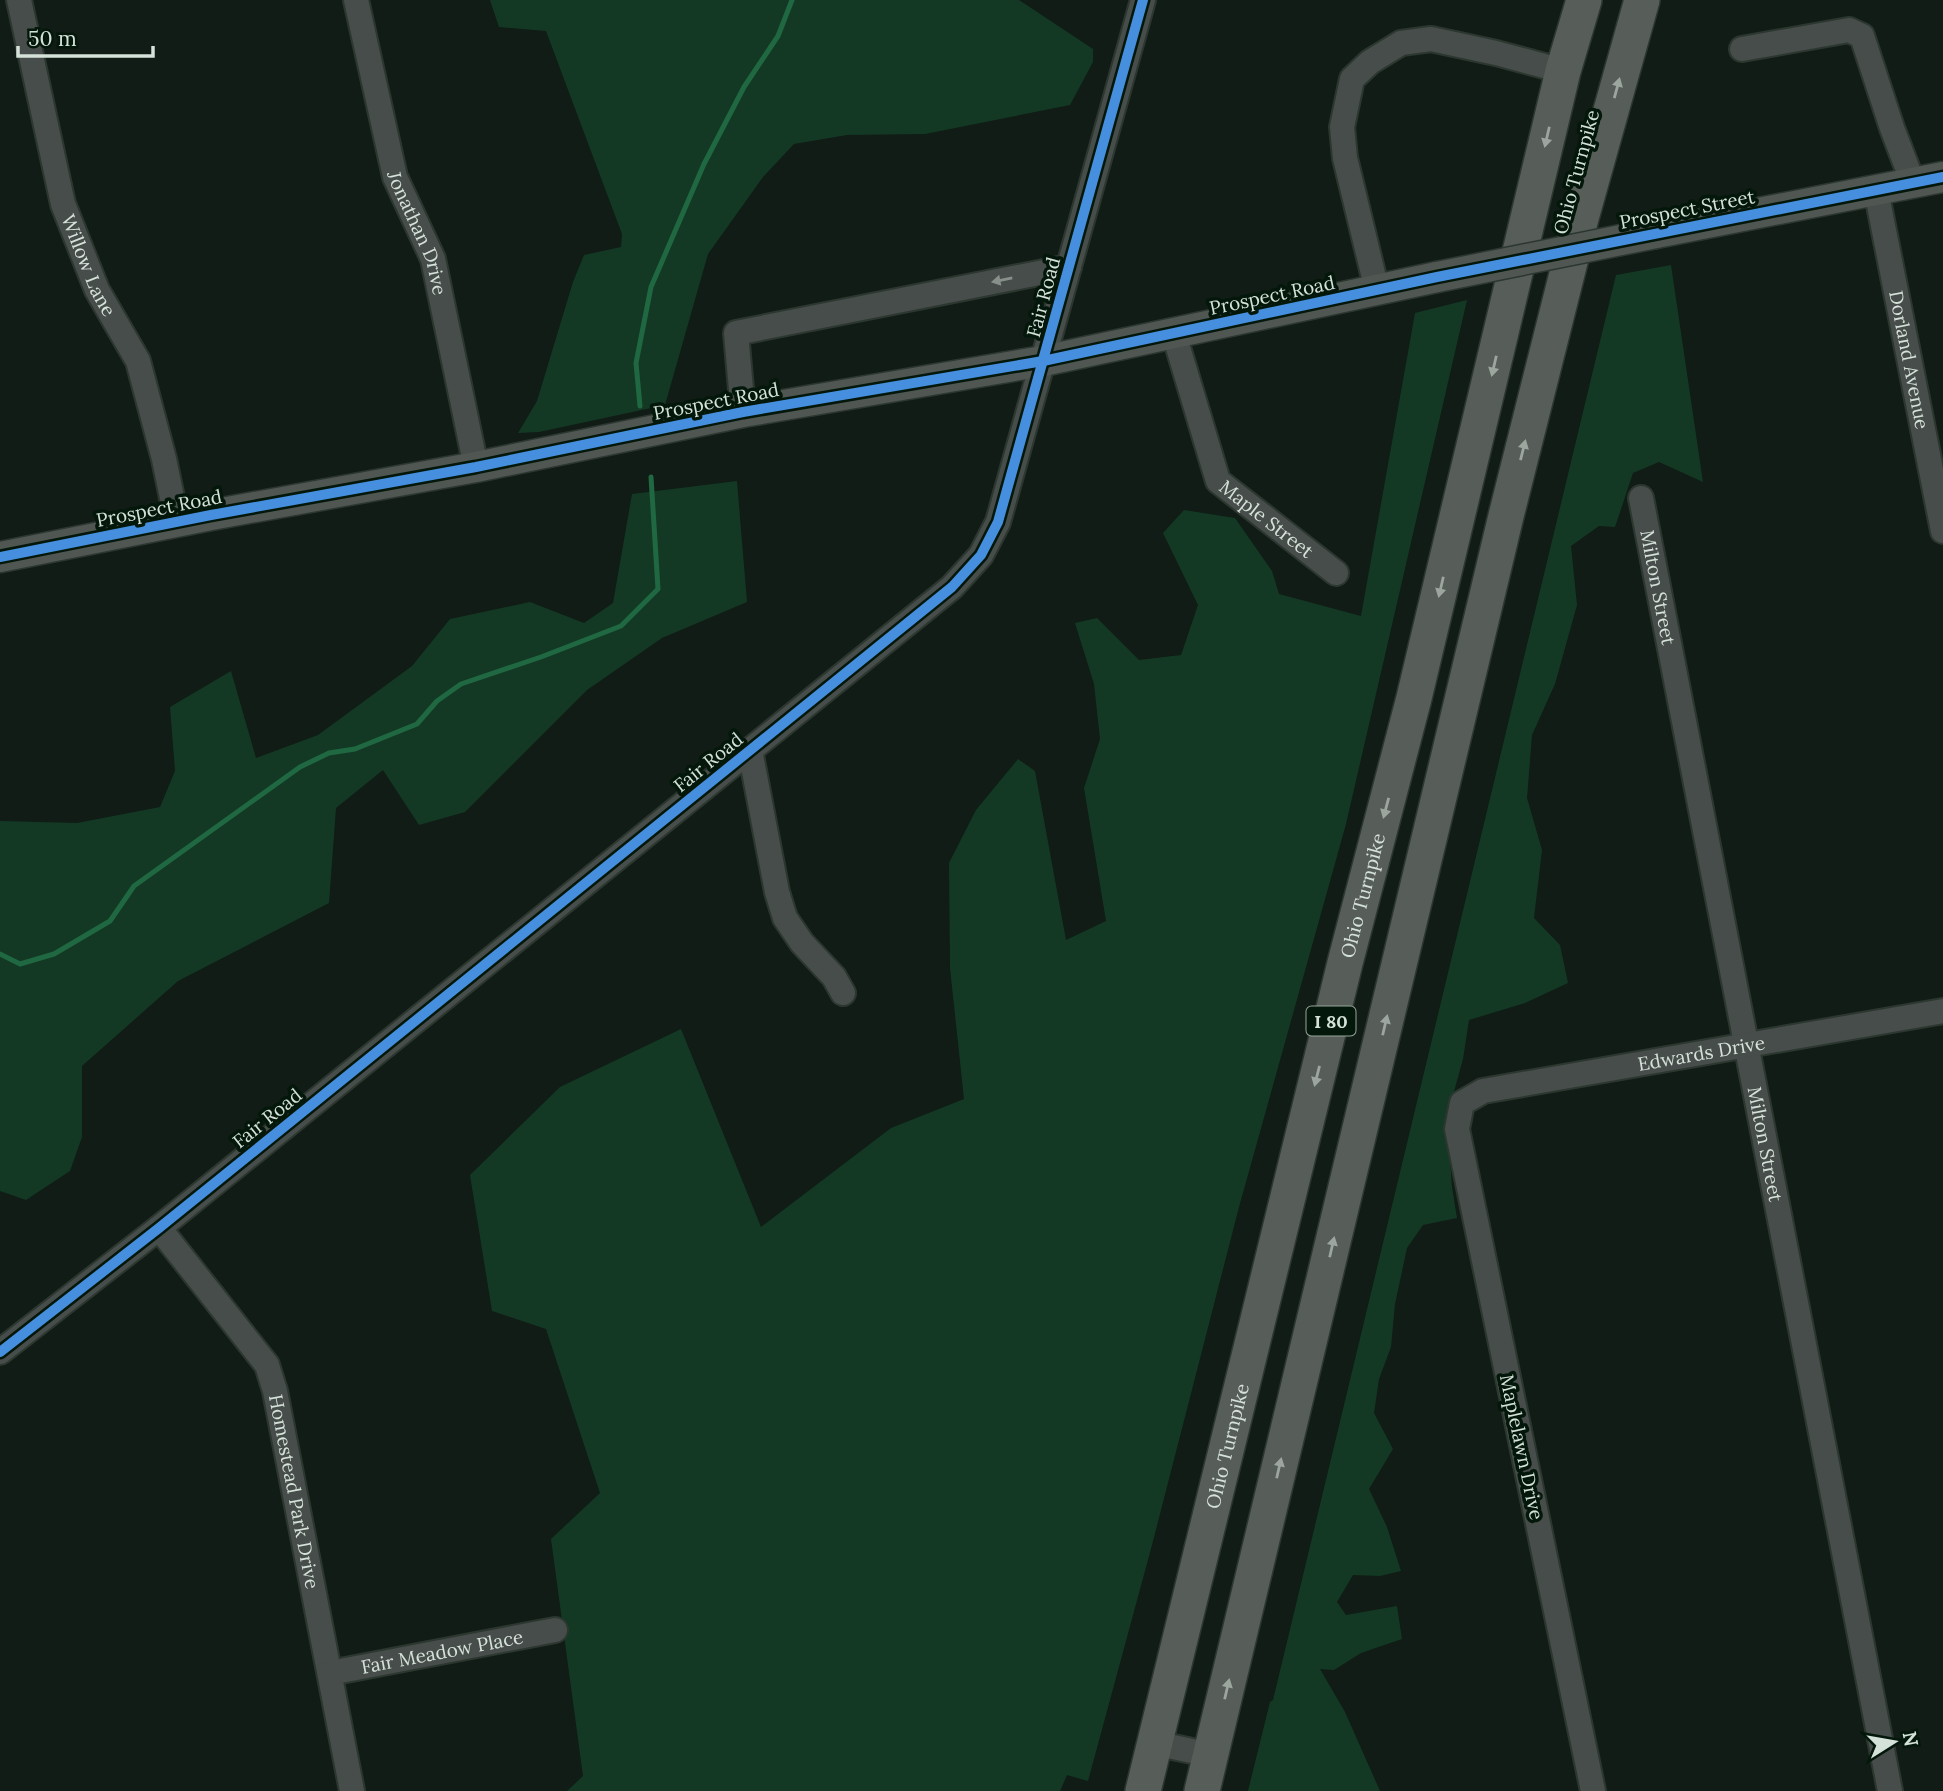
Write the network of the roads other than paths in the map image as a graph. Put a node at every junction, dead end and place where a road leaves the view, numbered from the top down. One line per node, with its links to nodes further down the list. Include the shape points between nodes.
1 (19, 0): 19 (street, Willow Lane, via 62,204 97,290 138,361)
2 (356, 0): 17 (street, Jonathan Drive, via 395,177 433,259)
3 (1143, 0): 11 (street, Fair Road)
4 (1584, 0): 7 (highway, Ohio Turnpike / I 80)
5 (1642, 0): 33 (highway, Ohio Turnpike / I 80, one-way to 5, via 1506,516)
6 (1742, 50): 9 (street, via 1849,30 1862,36)
7 (1563, 71): 13 (street, via 1431,40 1401,44 1352,79 1342,127 1345,158); 32 (highway, Ohio Turnpike / I 80, one-way to 32, via 1415,698)
8 (1943, 177): 9 (main road, Prospect Street)
9 (1913, 183): 10 (main road, Prospect Street)
10 (1876, 190): 12 (main road, Prospect Street, bridge); 20 (street, Dorland Avenue)
11 (1069, 267): 15 (street, Fair Road); 16 (street, one-way to 16, via 736,333)
12 (1437, 277): 13 (main road, Prospect Road)
13 (1377, 290): 14 (main road, Prospect Road)
14 (1174, 334): 15 (main road, Prospect Road); 22 (street, Maple Street, via 1218,481)
15 (1043, 361): 16 (main road, Prospect Road); 23 (street, Fair Road, via 998,522 981,555 952,587)
16 (743, 412): 17 (main road, Prospect Road)
17 (476, 467): 19 (main road, Prospect Road)
18 (1642, 498): 26 (street, Milton Street)
19 (177, 522): 21 (main road, Prospect Road)
20 (1943, 531)
21 (0, 557)
22 (1336, 573)
23 (750, 750): 24 (street, via 785,918); 28 (street, Fair Road)
24 (843, 993)
25 (1943, 1011): 26 (street, Edwards Drive)
26 (1747, 1046): 27 (street, Edwards Drive, via 1483,1091); 38 (street, Milton Street)
27 (1462, 1103): 37 (street, Maplelawn Drive, via 1457,1129)
28 (159, 1228): 29 (street, Fair Road); 31 (street, Homestead Park Drive, via 267,1365)
29 (0, 1352)
30 (555, 1630): 31 (street, Fair Meadow Place)
31 (330, 1673): 34 (street, Homestead Park Drive)
32 (1154, 1743): 33 (street); 35 (highway, Ohio Turnpike / I 80)
33 (1211, 1755): 36 (highway, Ohio Turnpike / I 80)
34 (352, 1791)
35 (1143, 1791)
36 (1202, 1791)
37 (1592, 1791)
38 (1890, 1791)

